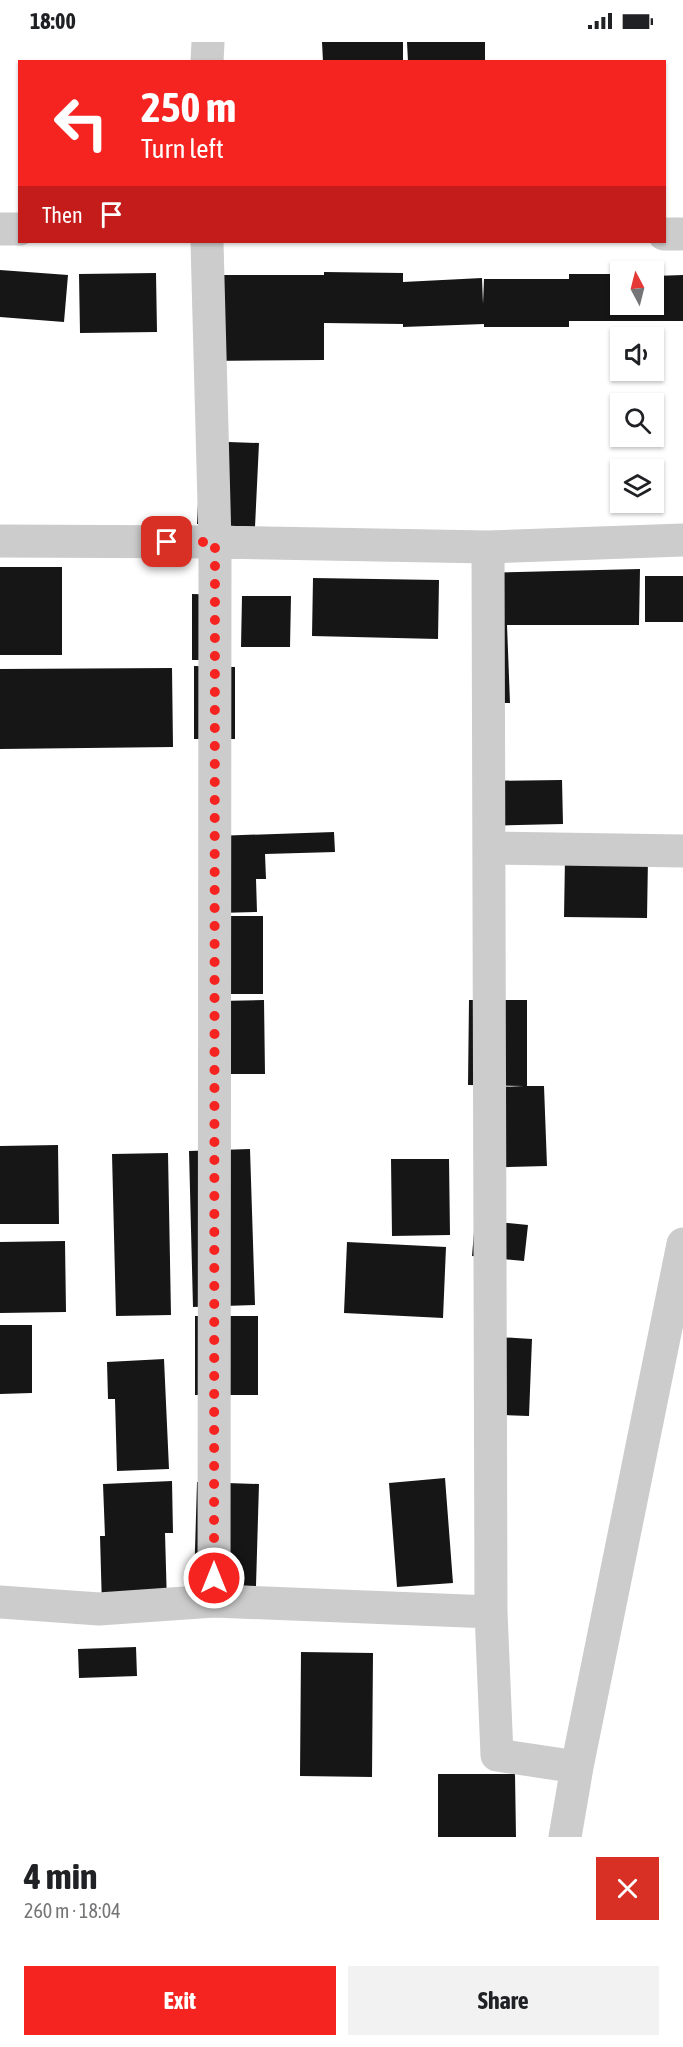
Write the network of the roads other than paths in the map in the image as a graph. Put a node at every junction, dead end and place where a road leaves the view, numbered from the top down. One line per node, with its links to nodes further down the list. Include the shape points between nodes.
1 (208, 42): 2 (street)
2 (207, 60)
3 (0, 229): 4 (street)
4 (18, 229)
5 (666, 234): 6 (street)
6 (683, 234)
7 (207, 243): 10 (street)
8 (683, 540): 11 (street)
9 (0, 542): 10 (street)
10 (215, 542): 11 (street); 15 (street)
11 (488, 547): 12 (street)
12 (489, 848): 13 (street); 17 (street)
13 (683, 851)
14 (683, 1244): 18 (street)
15 (214, 1601): 16 (street, via 99,1609); 17 (street)
16 (0, 1602)
17 (491, 1612): 18 (street, via 497,1755)
18 (577, 1767): 19 (street)
19 (565, 1837)

